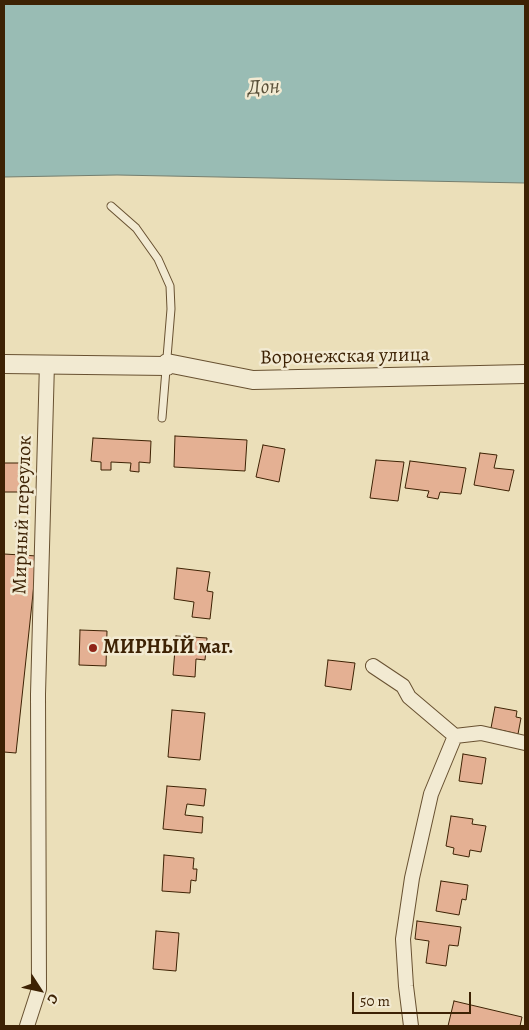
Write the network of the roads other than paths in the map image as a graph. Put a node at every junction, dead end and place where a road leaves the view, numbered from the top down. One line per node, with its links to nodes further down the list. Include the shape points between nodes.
1 (110, 206): 4 (lane, via 136,228 158,259 170,286)
2 (47, 363): 3 (street, Воронежская улица); 4 (street, Воронежская улица); 10 (street, Мирный переулок, via 38,694 39,989)
3 (4, 364)
4 (167, 364): 5 (street, Воронежская улица, via 254,380); 6 (lane)
5 (525, 374)
6 (162, 418)
7 (373, 666): 8 (street, via 403,686 409,697)
8 (454, 736): 9 (street, via 481,733); 11 (street, via 430,794 408,904 403,939)
9 (525, 743)
10 (27, 1026)
11 (411, 1026)

